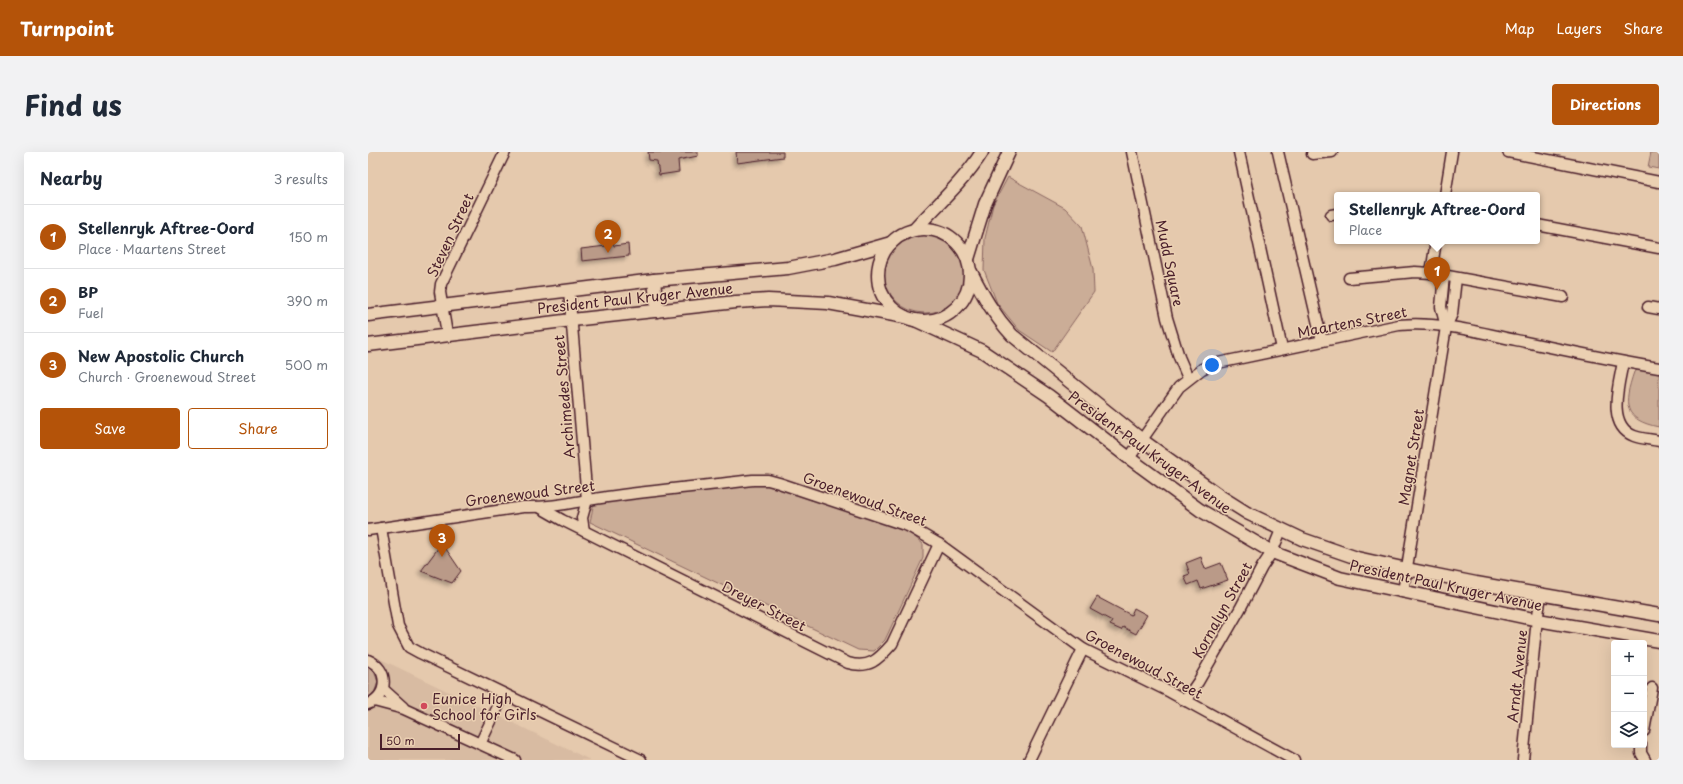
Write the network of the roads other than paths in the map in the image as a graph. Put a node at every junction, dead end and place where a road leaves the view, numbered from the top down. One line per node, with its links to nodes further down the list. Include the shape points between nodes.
1 (505, 152): 27 (street, Steven Street, via 441,284)
2 (982, 152): 14 (street)
3 (1008, 152): 18 (street, via 985,204)
4 (1132, 152): 41 (street, Mudd Square, via 1167,318)
5 (1239, 152): 38 (street)
6 (1278, 152): 36 (street)
7 (1332, 152): 10 (street)
8 (1452, 152): 12 (street)
9 (1508, 152): 11 (street)
10 (1312, 154)
11 (1659, 182)
12 (1445, 192)
13 (1540, 226): 17 (street)
14 (914, 230): 15 (street, via 905,232); 18 (street, via 935,230 949,236 961,246)
15 (891, 243): 24 (street, President Paul Kruger Avenue, via 835,259 788,268); 32 (street, via 882,255 878,269 879,284 893,309)
16 (1436, 244): 20 (street)
17 (1659, 248)
18 (968, 259): 19 (street)
19 (971, 272): 32 (street, via 969,288 961,303 948,314 932,320); 42 (street, President Paul Kruger Avenue, via 985,302 997,320 1012,335)
20 (1431, 273): 21 (street); 22 (street)
21 (1444, 275): 23 (street); 34 (street, via 1441,307)
22 (1348, 278)
23 (1456, 278): 26 (street); 34 (street, via 1452,314)
24 (654, 280): 25 (street, President Paul Kruger Avenue); 30 (street)
25 (569, 291): 27 (street, President Paul Kruger Avenue); 33 (street, Archimedes Street)
26 (1563, 297)
27 (442, 305): 31 (street, President Paul Kruger Avenue); 35 (street, Steven Street)
28 (1648, 307): 29 (street)
29 (1659, 309)
30 (657, 311): 32 (street, President Paul Kruger Avenue, via 768,300 828,303); 33 (street, President Paul Kruger Avenue)
31 (368, 315)
32 (910, 318): 44 (street, President Paul Kruger Avenue, via 982,351 1048,396)
33 (572, 320): 35 (street, President Paul Kruger Avenue); 45 (street, Archimedes Street)
34 (1446, 327): 36 (street, Maartens Street, via 1425,324 1399,325); 39 (street, Maartens Street); 55 (street, Magnet Street)
35 (447, 334): 37 (street, President Paul Kruger Avenue)
36 (1322, 341): 38 (street, Maartens Street)
37 (368, 345)
38 (1282, 349): 41 (street, Maartens Street, via 1213,364)
39 (1623, 362): 40 (street, Maartens Street); 43 (street, via 1617,400 1618,420 1622,428 1634,436)
40 (1659, 368)
41 (1188, 378): 42 (street, Maartens Street)
42 (1142, 440): 44 (street, Maartens Street); 49 (street, President Paul Kruger Avenue, via 1220,496)
43 (1659, 441)
44 (1129, 458): 53 (street, President Paul Kruger Avenue, via 1200,510)
45 (587, 500): 46 (street, Groenewoud Street); 50 (street, Archimedes Street, via 582,518); 51 (street, Groenewoud Street, via 768,480 908,526)
46 (541, 508): 47 (street, Groenewoud Street, via 523,507); 50 (street, Dreyer Street)
47 (381, 528): 48 (street, Groenewoud Street); 65 (street, via 398,626 409,647)
48 (368, 530)
49 (1281, 530): 53 (street, Kornalyn Street); 55 (street, President Paul Kruger Avenue, via 1357,558)
50 (584, 531): 54 (street, Dreyer Street, via 858,666 870,664 882,656 892,644)
51 (928, 537): 52 (street, Groenewoud Street); 54 (street, Dreyer Street)
52 (939, 544): 54 (street, Dreyer Street); 61 (street, Groenewoud Street)
53 (1272, 552): 56 (street, President Paul Kruger Avenue, via 1340,578); 66 (street, Kornalyn Street)
54 (929, 562)
55 (1407, 569): 56 (street, Magnet Street); 57 (street, President Paul Kruger Avenue)
56 (1403, 592): 59 (street, President Paul Kruger Avenue)
57 (1541, 595): 58 (street, President Paul Kruger Avenue); 59 (street, Arndt Avenue)
58 (1659, 615)
59 (1538, 620): 60 (street, President Paul Kruger Avenue); 76 (street, Arndt Avenue)
60 (1659, 641)
61 (1083, 649): 66 (street, Groenewoud Street); 74 (street)
62 (368, 660): 64 (street, via 381,670 384,678)
63 (1652, 688): 69 (street)
64 (383, 689): 67 (street); 68 (street)
65 (504, 694): 70 (street); 73 (street)
66 (1185, 701): 75 (street, Groenewoud Street)
67 (371, 703): 68 (street)
68 (404, 709): 70 (street)
69 (1647, 715)
70 (480, 744): 72 (street)
71 (1641, 748): 77 (street)
72 (515, 760)
73 (641, 760)
74 (1029, 760)
75 (1294, 760)
76 (1523, 760)
77 (1645, 760)

